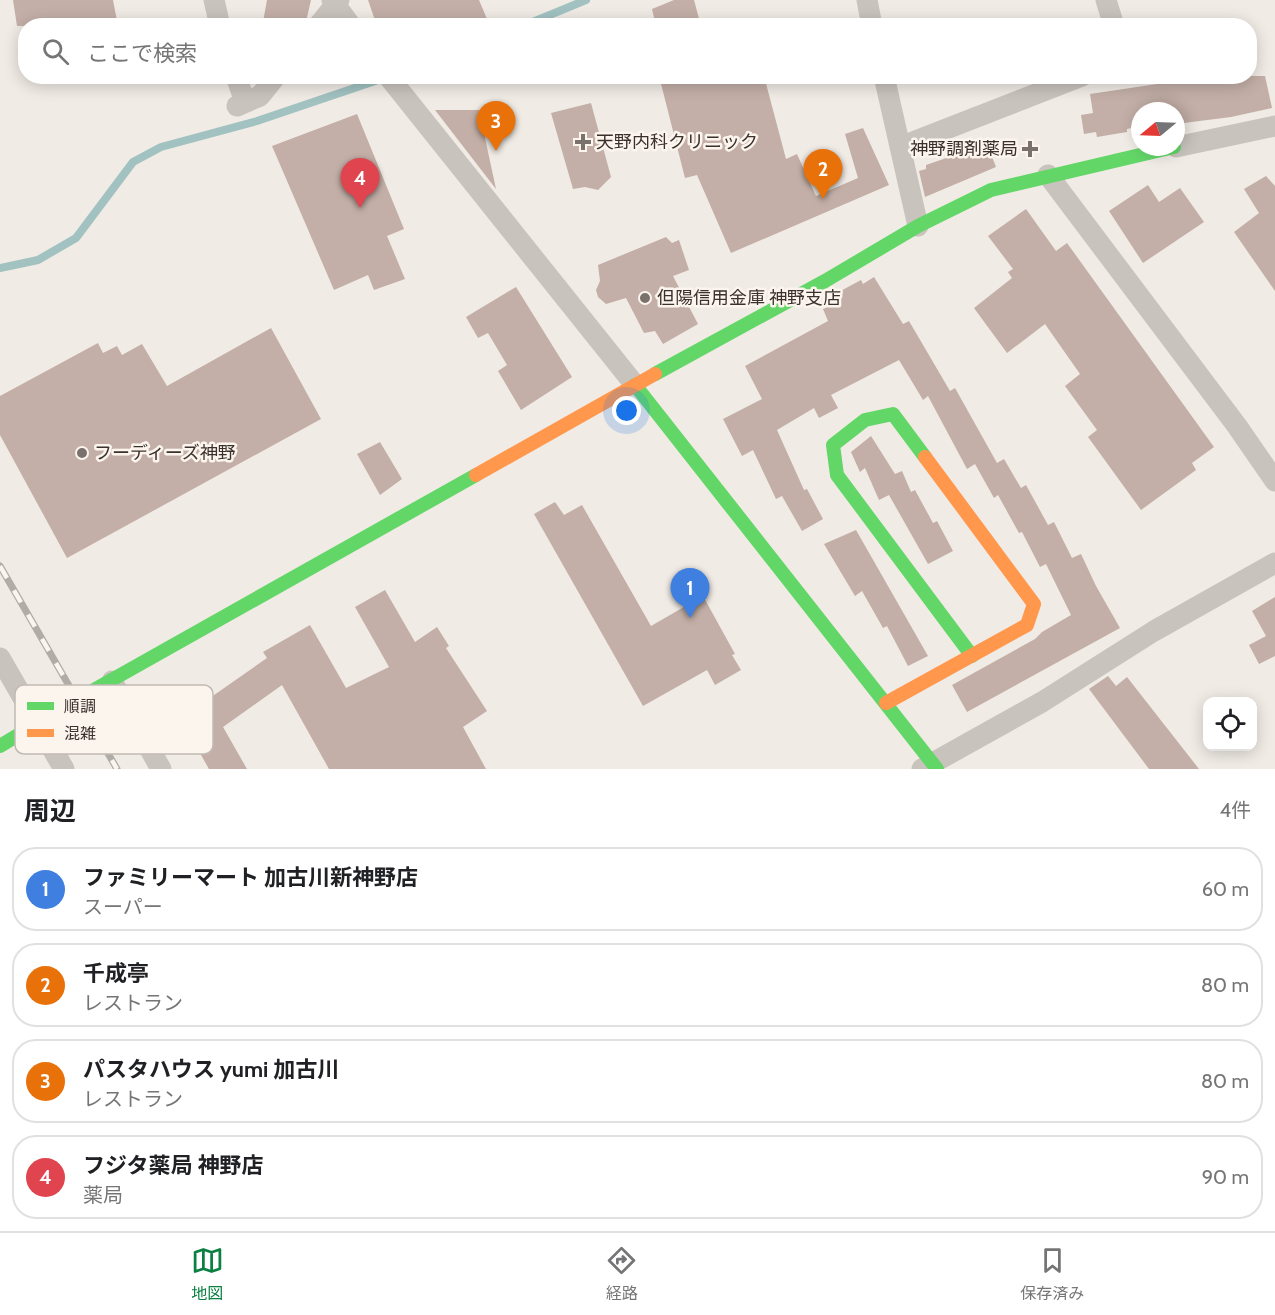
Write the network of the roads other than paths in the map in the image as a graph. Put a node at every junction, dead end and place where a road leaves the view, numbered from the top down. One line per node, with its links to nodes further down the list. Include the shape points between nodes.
1 (214, 0): 5 (street)
2 (867, 0): 8 (street)
3 (1106, 0): 9 (street)
4 (336, 1): 6 (street); 7 (street)
5 (218, 18)
6 (324, 18)
7 (346, 18)
8 (870, 18)
9 (1112, 18)
10 (237, 84): 11 (street, via 241,104 260,96)
11 (270, 84)
12 (394, 84): 21 (street)
13 (886, 84): 17 (street)
14 (1061, 84): 17 (street)
15 (1275, 126): 16 (street)
16 (1185, 145)
17 (900, 147): 20 (street)
18 (1136, 156): 19 (street)
19 (1048, 176): 20 (street, via 991,190); 22 (street)
20 (918, 226): 21 (street)
21 (634, 385): 26 (street); 30 (street)
22 (1275, 481)
23 (1275, 563): 35 (street, via 1154,631)
24 (972, 656): 24 (street, via 1027,625 1034,604 892,414 865,420 833,445 837,475); 30 (street)
25 (0, 658): 27 (street)
26 (112, 681): 28 (street); 29 (street)
27 (16, 685)
28 (105, 685)
29 (114, 685)
30 (886, 703): 35 (street)
31 (15, 737): 32 (street)
32 (0, 746)
33 (55, 754): 36 (street)
34 (153, 754): 37 (street)
35 (930, 767)
36 (64, 769)
37 (161, 769)

